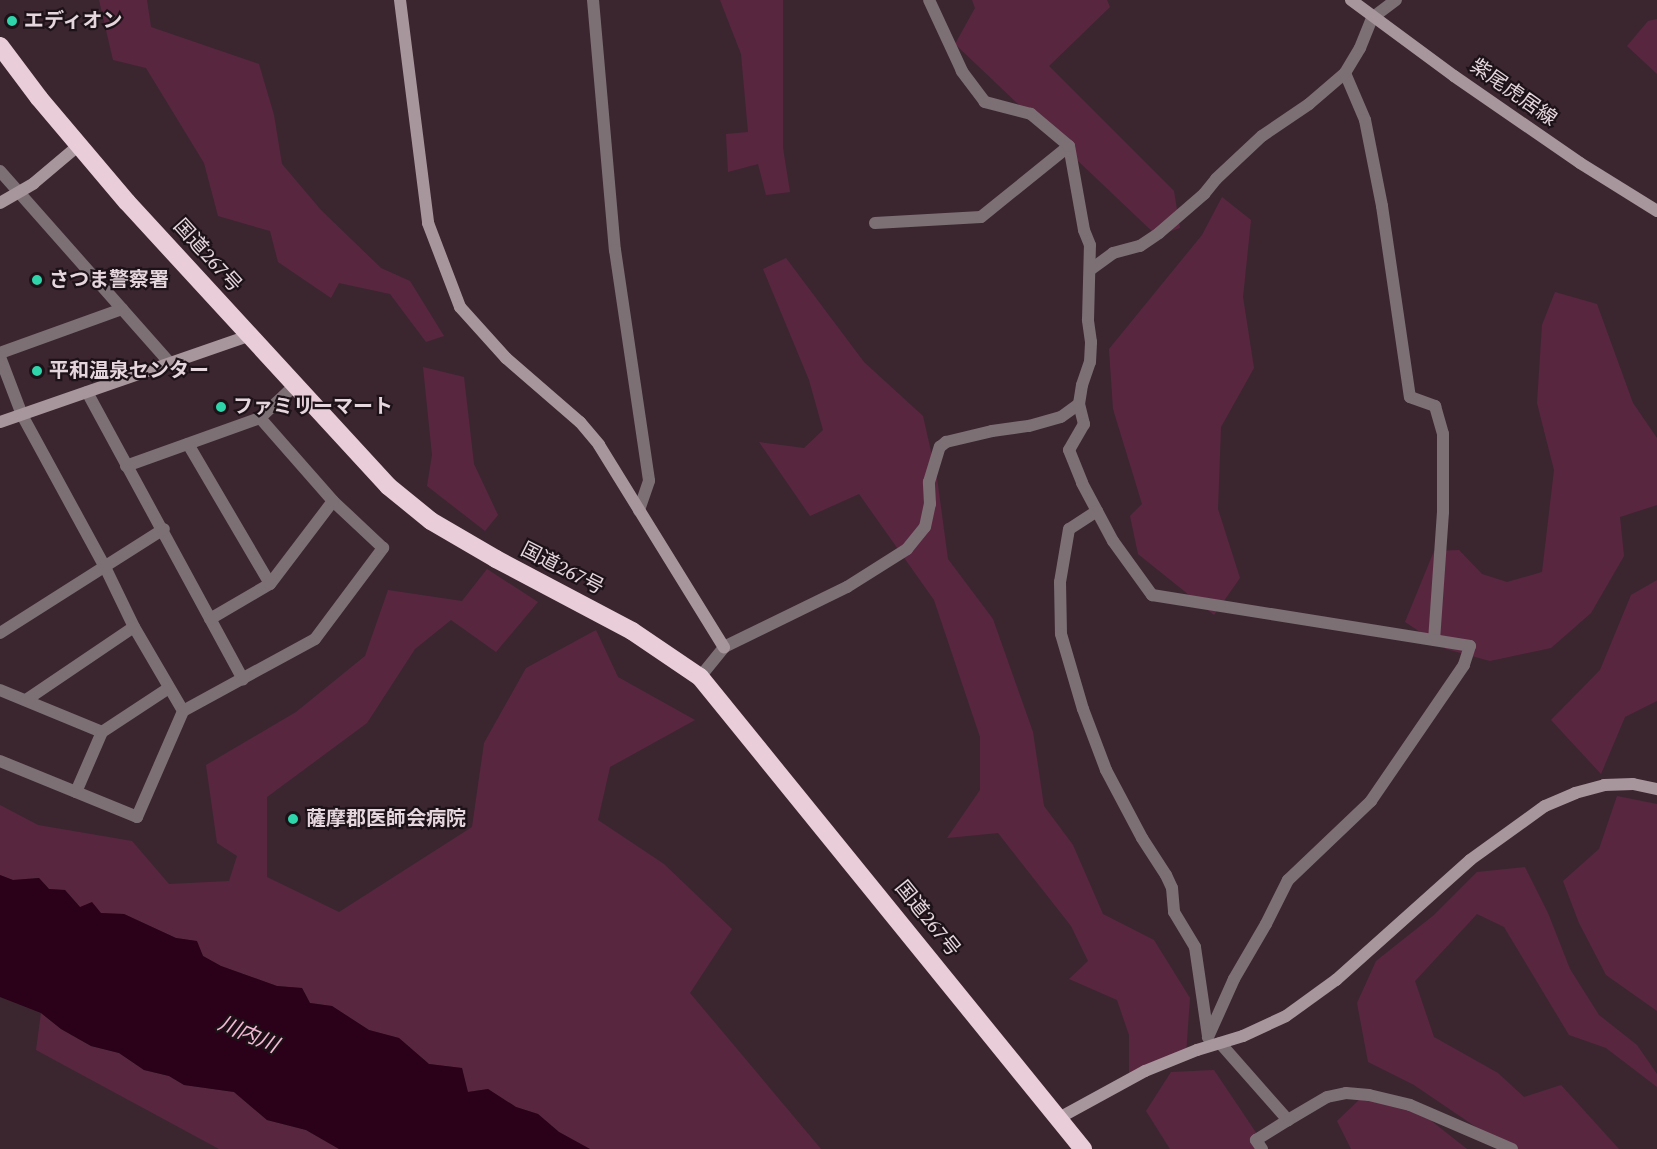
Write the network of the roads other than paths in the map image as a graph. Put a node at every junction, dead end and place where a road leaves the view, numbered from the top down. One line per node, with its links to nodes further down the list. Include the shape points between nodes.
1 (400, 0): 30 (street, via 428,223 460,307 493,345 580,422)
2 (593, 0): 30 (street, via 615,250 649,481)
3 (929, 0): 10 (street, via 962,71 985,102 1031,114)
4 (1351, 0): 6 (street, 紫尾虎居線)
5 (1396, 0): 6 (street)
6 (1372, 18): 8 (street); 14 (street, 紫尾虎居線, via 1580,163)
7 (0, 46): 9 (highway, 国道267号)
8 (1346, 73): 16 (street, via 1262,136 1159,233 1140,246 1113,253); 38 (street, via 1365,120 1382,206 1410,398 1435,406 1443,434 1443,512)
9 (78, 146): 12 (street); 18 (highway, 国道267号)
10 (1069, 146): 15 (street, via 981,217); 16 (street, via 1090,245)
11 (0, 171): 12 (street)
12 (18, 194): 13 (street); 17 (street)
13 (0, 203)
14 (1657, 211)
15 (875, 223)
16 (1090, 270): 23 (street, via 1090,362)
17 (122, 309): 19 (street); 20 (street)
18 (249, 336): 20 (street); 21 (highway, 国道267号)
19 (0, 355): 24 (street)
20 (171, 364): 22 (street)
21 (295, 385): 25 (street); 40 (highway, 国道267号, via 388,486 431,521 495,560 632,631)
22 (87, 392): 24 (street); 28 (street)
23 (1079, 404): 31 (street, via 1084,424 1069,450); 39 (street, via 1061,417 946,442 940,447 929,482 925,527 907,549 847,587)
24 (22, 415): 26 (street); 33 (street)
25 (260, 418): 27 (street); 29 (street)
26 (0, 422)
27 (188, 444): 28 (street); 34 (street)
28 (126, 466): 32 (street)
29 (333, 501): 34 (street); 41 (street, via 382,548 315,639)
30 (639, 510): 39 (street)
31 (1097, 511): 38 (street, via 1113,541 1152,595); 50 (street, via 1070,529 1060,582 1061,634 1106,770 1166,875 1172,888 1174,912 1195,947)
32 (164, 529): 33 (street); 35 (street)
33 (105, 567): 36 (street); 37 (street)
34 (270, 584): 35 (street)
35 (210, 619): 41 (street)
36 (134, 627): 42 (street); 44 (street)
37 (0, 633)
38 (1434, 640): 50 (street, via 1470,646 1464,664 1371,801 1287,880 1234,979)
39 (724, 647): 40 (street)
40 (700, 677): 51 (highway, 国道267号)
41 (243, 678): 45 (street)
42 (169, 688): 45 (street); 46 (street)
43 (0, 690): 44 (street)
44 (26, 700): 46 (street)
45 (183, 711): 49 (street, via 137,817)
46 (102, 732): 49 (street)
47 (0, 761): 49 (street)
48 (1657, 789): 50 (street, via 1633,784 1604,785 1545,806 1470,860 1336,980 1272,1023)
49 (76, 792)
50 (1212, 1042): 51 (street, via 1145,1071); 52 (street)
51 (1059, 1118): 53 (highway, 国道267号)
52 (1288, 1120): 54 (street, via 1256,1140); 55 (street, via 1327,1097 1346,1093 1368,1095 1410,1105)
53 (1083, 1149)
54 (1262, 1149)
55 (1512, 1149)

